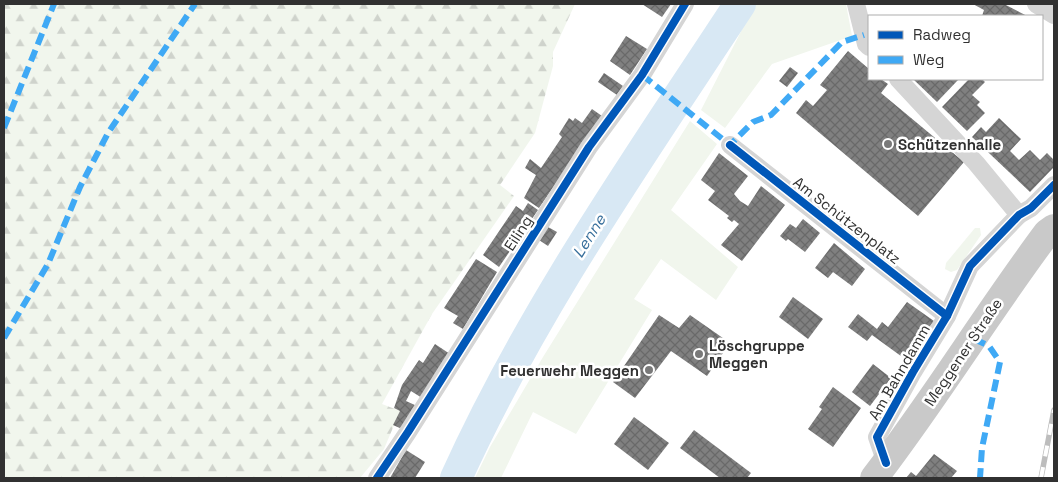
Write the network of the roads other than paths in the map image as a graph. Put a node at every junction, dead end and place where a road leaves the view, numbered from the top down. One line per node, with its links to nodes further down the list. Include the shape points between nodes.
1 (685, 4): 13 (street, Eiling, via 642,74 589,147)
2 (856, 4): 5 (street)
3 (1036, 4): 4 (street)
4 (1054, 15)
5 (868, 46)
6 (899, 80): 9 (street)
7 (730, 145): 11 (street, Am Schützenplatz)
8 (1054, 185): 9 (street, Am Bahndamm)
9 (1019, 215): 11 (street, Am Bahndamm, via 970,266)
10 (1054, 228): 12 (main road, Meggener Straße, via 1009,284)
11 (947, 316): 12 (street, Am Bahndamm, via 877,437)
12 (880, 471)
13 (377, 478)

